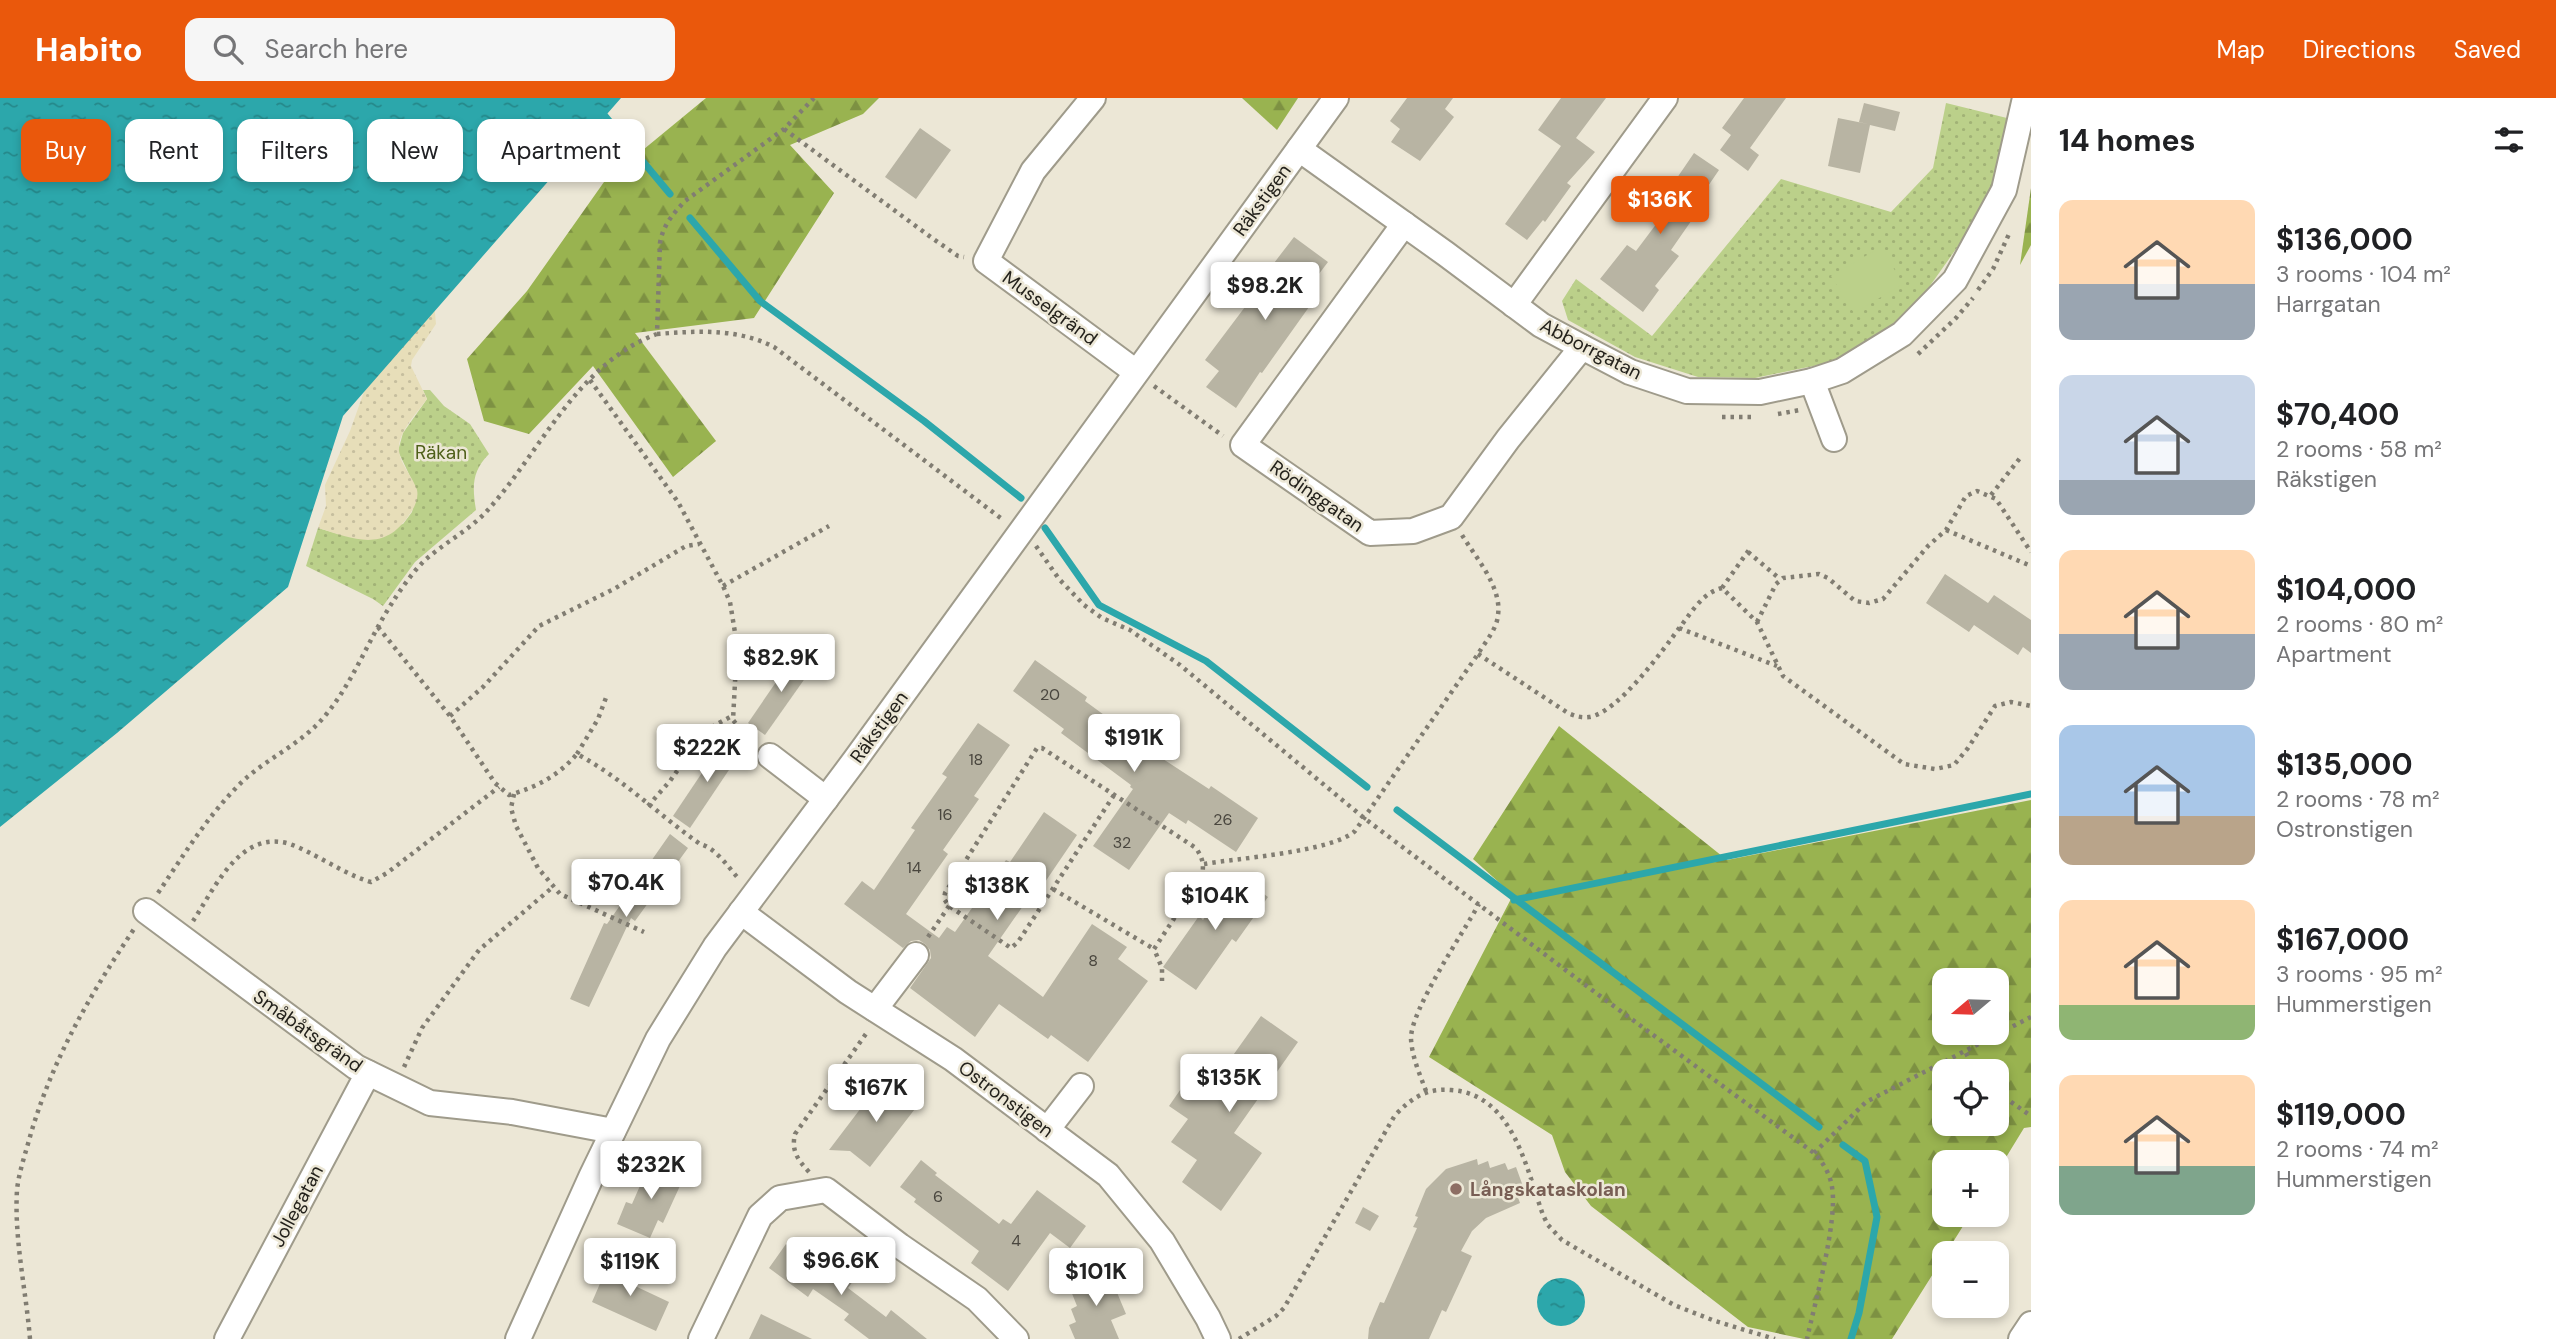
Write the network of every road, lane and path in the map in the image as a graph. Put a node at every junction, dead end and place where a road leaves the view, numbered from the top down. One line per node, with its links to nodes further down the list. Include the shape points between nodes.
1 (814, 98): 6 (path)
2 (1093, 98): 9 (street, Musselgränd, via 1033,171)
3 (1336, 98): 7 (street, Räkstigen)
4 (1665, 98): 10 (street)
5 (2025, 98): 15 (street, Abborrgatan, via 2004,190 1955,280 1902,334 1842,371)
6 (785, 130): 9 (path, via 958,256); 11 (path, via 685,201 667,221 660,243)
7 (1299, 149): 8 (street, Abborrgatan); 13 (street, Räkstigen)
8 (1404, 224): 10 (street, Abborrgatan); 17 (street)
9 (986, 261): 13 (street, Musselgränd)
10 (1514, 304): 12 (street, Abborrgatan)
11 (657, 334): 14 (path, via 632,345); 23 (path, via 729,333 774,347)
12 (1582, 347): 15 (street, Abborrgatan, via 1630,372 1687,391 1760,392); 20 (street)
13 (1136, 372): 17 (path, via 1230,441); 23 (street, Räkstigen)
14 (590, 380): 24 (path, via 678,502); 31 (path, via 485,513 415,572)
15 (1812, 381): 16 (street)
16 (1834, 439)
17 (1243, 445): 20 (street, Rödinggatan, via 1370,533 1413,531)
18 (2020, 458): 19 (path)
19 (1992, 495): 22 (path, via 1978,491 1966,496); 25 (path)
20 (1451, 517): 33 (path, via 1497,598 1498,616)
21 (829, 526): 28 (path)
22 (1946, 530): 26 (path); 27 (path, via 1883,599 1855,601 1819,574)
23 (1019, 532): 44 (street, Räkstigen); 46 (path, via 1084,605 1180,665)
24 (699, 544): 28 (path); 37 (path, via 686,546 539,626 483,687)
25 (2031, 551)
26 (2031, 566)
27 (1780, 579): 29 (path, via 1750,549); 30 (path)
28 (723, 586): 38 (path, via 737,645)
29 (1722, 587): 30 (path); 32 (path, via 1702,598)
30 (1757, 622): 34 (path)
31 (378, 627): 37 (path); 53 (path, via 344,691 322,719 225,797)
32 (1679, 628): 33 (path, via 1616,702 1590,717 1568,713); 34 (path)
33 (1478, 654): 46 (path)
34 (1777, 667): 36 (path, via 1895,760 1915,767 1954,765 1995,706 2011,702)
35 (607, 695): 39 (path)
36 (2031, 706)
37 (448, 714): 41 (path)
38 (733, 715): 40 (path); 45 (path, via 706,730)
39 (577, 754): 42 (path, via 547,781); 45 (path)
40 (765, 755): 44 (street)
41 (499, 786): 42 (path); 55 (path, via 371,882 281,842 257,845 232,862)
42 (514, 794): 48 (path, via 511,808 516,826 538,868)
43 (1114, 794): 47 (path, via 1196,848); 49 (path); 52 (path, via 1037,748 945,893)
44 (825, 799): 50 (street, Räkstigen)
45 (648, 806): 50 (path, via 723,861)
46 (1364, 818): 47 (path, via 1348,837 1328,845); 51 (path)
47 (1204, 864): 56 (path, via 1202,876)
48 (554, 886): 54 (path, via 560,894); 64 (path, via 479,950 422,1028)
49 (1053, 889): 52 (path, via 1011,948); 56 (path)
50 (747, 904): 59 (street, Ostronstigen, via 848,992); 69 (street, Räkstigen, via 658,1039)
51 (1479, 904): 66 (path, via 1412,1027 1413,1050); 71 (path)
52 (949, 906): 57 (path)
53 (146, 911): 55 (street, Småbåtsgränd); 74 (path, via 70,1032 19,1174 17,1221)
54 (644, 932)
55 (181, 938): 63 (street, Småbåtsgränd)
56 (1154, 948): 58 (path)
57 (916, 955): 59 (street)
58 (1162, 981)
59 (878, 1011): 70 (street, Ostronstigen, via 953,1059); 72 (path, via 795,1134 795,1154)
60 (2031, 1017): 61 (path)
61 (1966, 1052): 62 (path); 71 (path, via 1866,1102)
62 (1970, 1059)
63 (368, 1073): 64 (street, Småbåtsgränd); 75 (street, Jollegatan)
64 (395, 1086): 69 (street, Småbåtsgränd, via 430,1102)
65 (1081, 1086): 70 (street)
66 (1426, 1091): 80 (path, via 1395,1115 1284,1308); 81 (path, via 1462,1091 1502,1116 1543,1215 1562,1240 1674,1305)
67 (2009, 1101): 68 (path)
68 (2031, 1116)
69 (613, 1130): 76 (street, Räkstigen)
70 (1048, 1130): 79 (street, Ostronstigen, via 1108,1175 1154,1231)
71 (1814, 1153): 82 (path, via 1830,1178 1833,1201)
72 (826, 1190): 77 (street, via 780,1198 760,1216); 78 (street, via 977,1299)
73 (2031, 1324): 83 (street)
74 (30, 1339)
75 (227, 1339)
76 (518, 1339)
77 (701, 1339)
78 (1016, 1339)
79 (1218, 1339)
80 (1239, 1339)
81 (1775, 1339)
82 (1807, 1339)
83 (2021, 1339)

